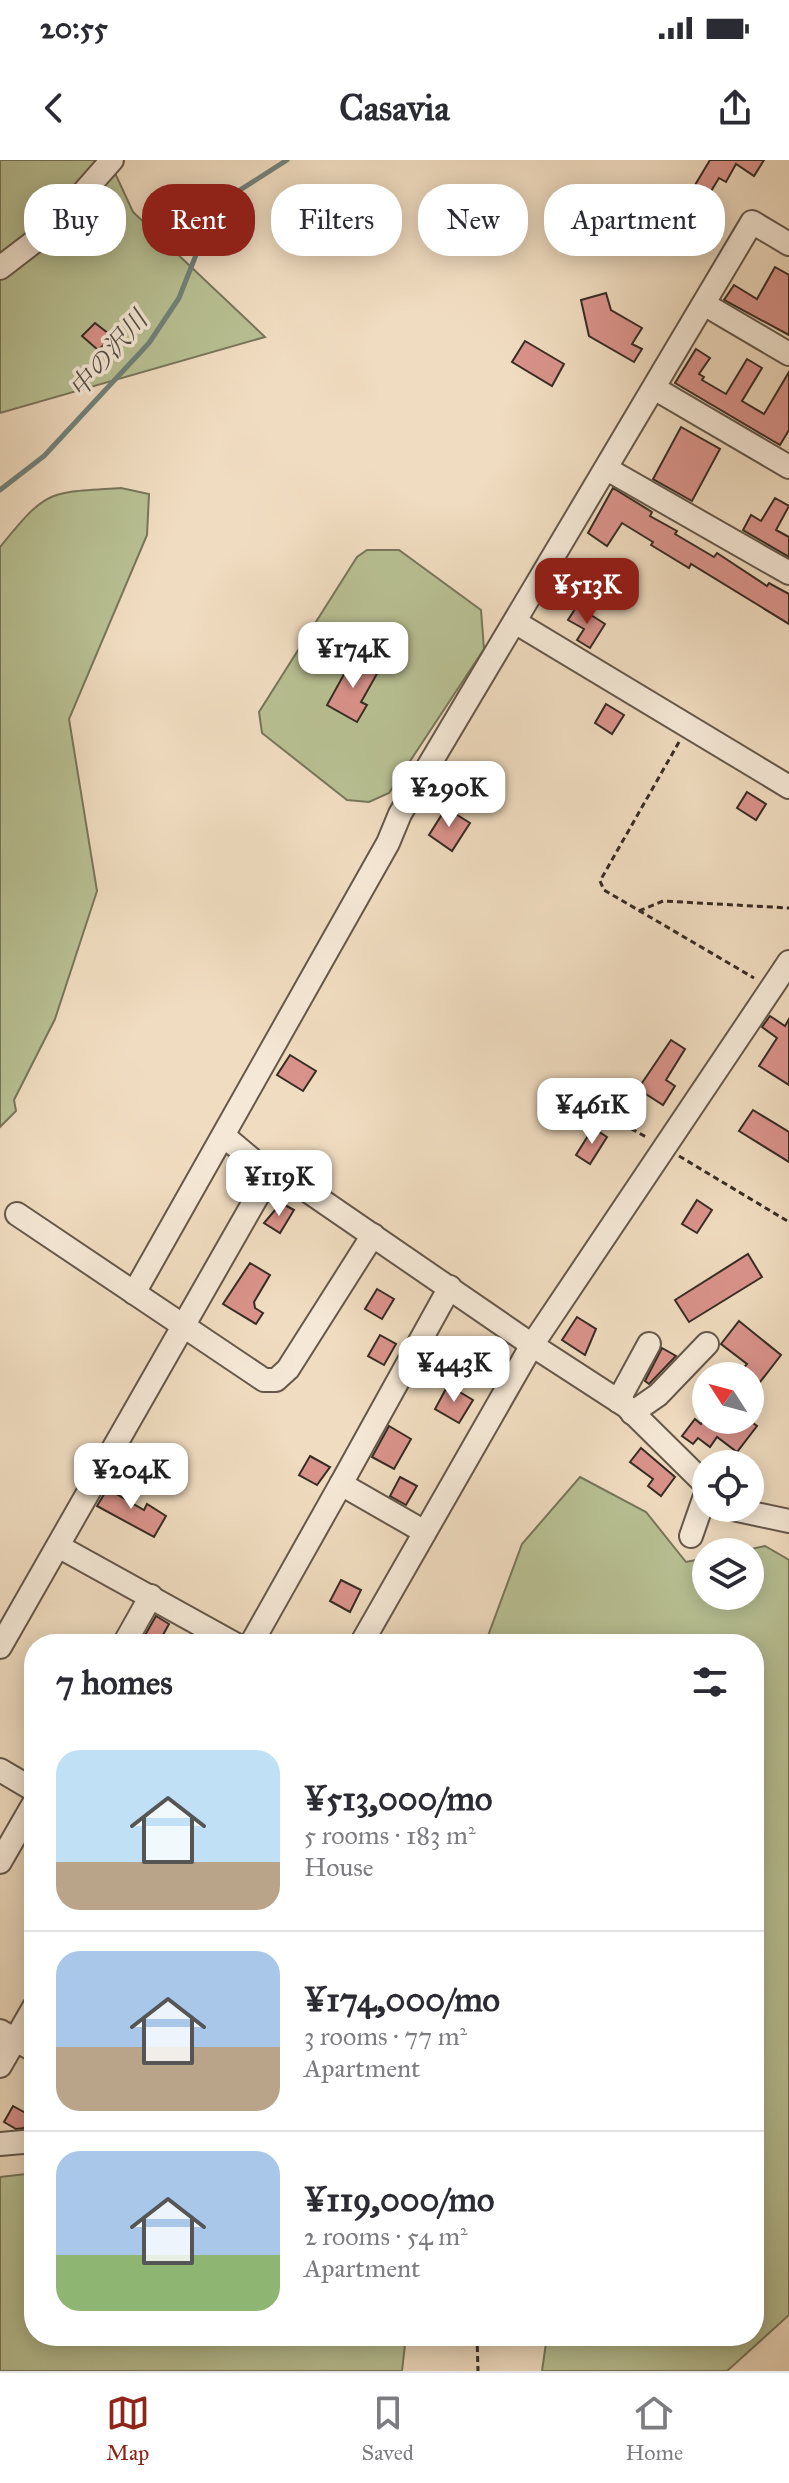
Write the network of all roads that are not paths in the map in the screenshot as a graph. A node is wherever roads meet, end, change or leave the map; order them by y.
1 (112, 160) edge
2 (789, 244) edge
3 (0, 268) edge
4 (704, 304) junction
5 (789, 354) edge
6 (654, 388) junction
7 (789, 467) edge
8 (607, 469) junction
9 (789, 573) edge
10 (515, 622) junction
11 (789, 787) edge
12 (789, 962) edge
13 (224, 1136) junction
14 (274, 1178) junction
15 (17, 1214) dead end
16 (373, 1235) junction
17 (450, 1287) junction
18 (134, 1293) junction
19 (182, 1326) junction
20 (649, 1344) dead end
21 (707, 1344) dead end
22 (532, 1345) junction
23 (625, 1407) junction
24 (692, 1472) edge
25 (341, 1484) junction
26 (764, 1518) edge
27 (789, 1520) edge
28 (696, 1522) edge
29 (423, 1531) junction
30 (691, 1536) dead end
31 (58, 1546) junction
32 (151, 1596) junction
33 (130, 1634) edge
34 (218, 1634) edge
35 (257, 1634) edge
36 (366, 1634) edge
37 (0, 1647) edge
38 (0, 1770) edge
39 (24, 1784) edge
40 (24, 1820) edge
41 (0, 1862) edge
42 (16, 2040) edge
43 (0, 2066) edge
44 (24, 2142) edge
45 (0, 2144) edge

1 - 3 street
2 - 4 street
4 - 5 street
4 - 6 street
6 - 7 street
6 - 8 street
8 - 9 street
8 - 10 street
10 - 11 street
10 - 13 street
12 - 22 street
13 - 14 street
13 - 18 street
14 - 16 street
14 - 19 street
15 - 18 street
16 - 17 street
16 - 19 street
17 - 22 street
17 - 25 street
18 - 19 street
19 - 31 street
20 - 23 street
21 - 23 street
22 - 23 street
22 - 29 street
23 - 24 street
25 - 29 street
25 - 35 street
26 - 27 street
28 - 30 street
29 - 36 street
31 - 32 street
31 - 37 street
32 - 33 street
32 - 34 street
38 - 39 street
40 - 41 street
42 - 43 street
44 - 45 street

